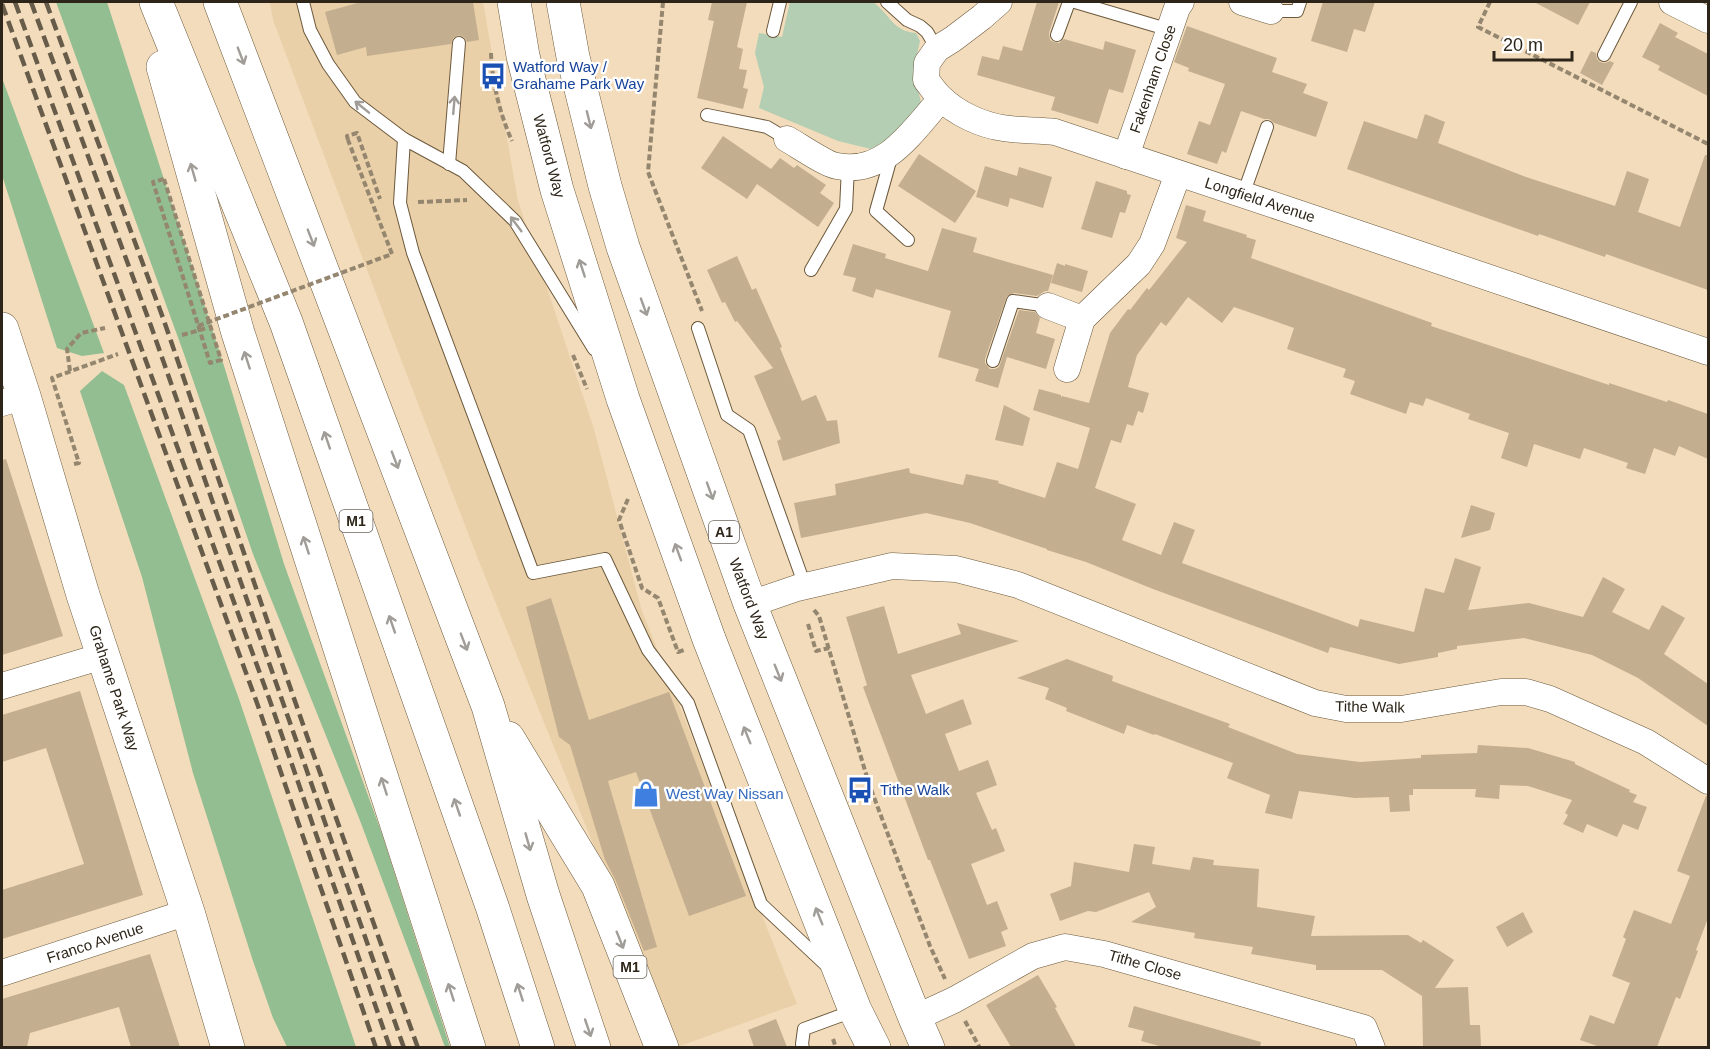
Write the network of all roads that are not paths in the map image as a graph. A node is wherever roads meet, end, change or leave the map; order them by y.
1 (145, 2) edge
2 (156, 2) edge
3 (219, 2) edge
4 (303, 2) edge
5 (514, 2) edge
6 (563, 2) edge
7 (780, 2) edge
8 (887, 2) edge
9 (999, 2) edge
10 (1069, 2) edge
11 (1075, 2) edge
12 (1181, 2) edge
13 (1242, 2) edge
14 (1300, 2) edge
15 (1631, 2) edge
16 (1672, 2) edge
17 (1271, 11) joint
18 (1708, 20) edge
19 (1170, 30) junction
20 (773, 32) dead end
21 (1057, 35) dead end
22 (459, 43) dead end
23 (937, 49) junction
24 (1604, 56) dead end
25 (941, 99) junction
26 (707, 115) dead end
27 (1268, 127) dead end
28 (404, 139) junction
29 (787, 140) joint
30 (892, 153) junction
31 (1126, 156) junction
32 (449, 164) junction
33 (848, 167) junction
34 (1179, 174) junction
35 (1243, 195) junction
36 (909, 240) dead end
37 (811, 270) dead end
38 (1048, 306) joint
39 (1082, 319) junction
40 (698, 328) dead end
41 (2, 329) edge
42 (1708, 352) edge
43 (993, 361) dead end
44 (1067, 369) dead end
45 (13, 399) edge
46 (624, 399) junction
47 (801, 587) junction
48 (750, 604) junction
49 (103, 656) junction
50 (2, 686) edge
51 (488, 706) junction
52 (1708, 781) edge
53 (188, 912) junction
54 (2, 973) edge
55 (850, 997) junction
56 (915, 1018) junction
57 (228, 1047) edge
58 (469, 1047) edge
59 (538, 1047) edge
60 (594, 1047) edge
61 (662, 1047) edge
62 (803, 1047) edge
63 (874, 1047) edge
64 (928, 1047) edge
65 (1372, 1047) edge

58 -> 1 main road
59 -> 2 main road, M1
3 -> 51 main road, M1
28 -> 4 lane
46 -> 5 main road, Watford Way
6 -> 48 main road, Watford Way / A1
7 - 20 lane
8 - 23 lane
9 - 23 street
10 - 21 lane
11 - 19 lane
12 - 19 street, Fakenham Close
13 - 17 street
14 - 17 lane
15 - 24 lane
16 - 18 street
19 - 31 street, Fakenham Close
32 -> 22 lane
23 - 25 street, Longfield Avenue
25 - 30 street
25 - 31 street, Longfield Avenue
26 - 29 lane
27 - 35 lane
28 - 32 lane
28 - 55 lane
29 - 33 street
30 - 33 street
30 - 36 lane
31 - 34 street, Longfield Avenue
46 -> 32 lane
33 - 37 lane
34 - 35 street, Longfield Avenue
34 - 39 street
35 - 42 street, Longfield Avenue
38 - 39 street
38 - 43 lane
39 - 44 street
40 - 47 lane
41 - 45 main road, Grahame Park Way
45 - 49 main road, Grahame Park Way
55 -> 46 main road, Watford Way
47 - 48 street, Tithe Walk
47 - 52 street, Tithe Walk
48 -> 56 main road, Watford Way / A1
49 - 50 street
49 - 53 main road, Grahame Park Way
51 -> 60 main road, M1
51 -> 61 main road, M1
53 - 54 street, Franco Avenue
53 - 57 main road, Grahame Park Way
55 - 62 lane
55 - 63 main road, Watford Way
56 - 64 main road, Watford Way / A1
56 - 65 street, Tithe Close

